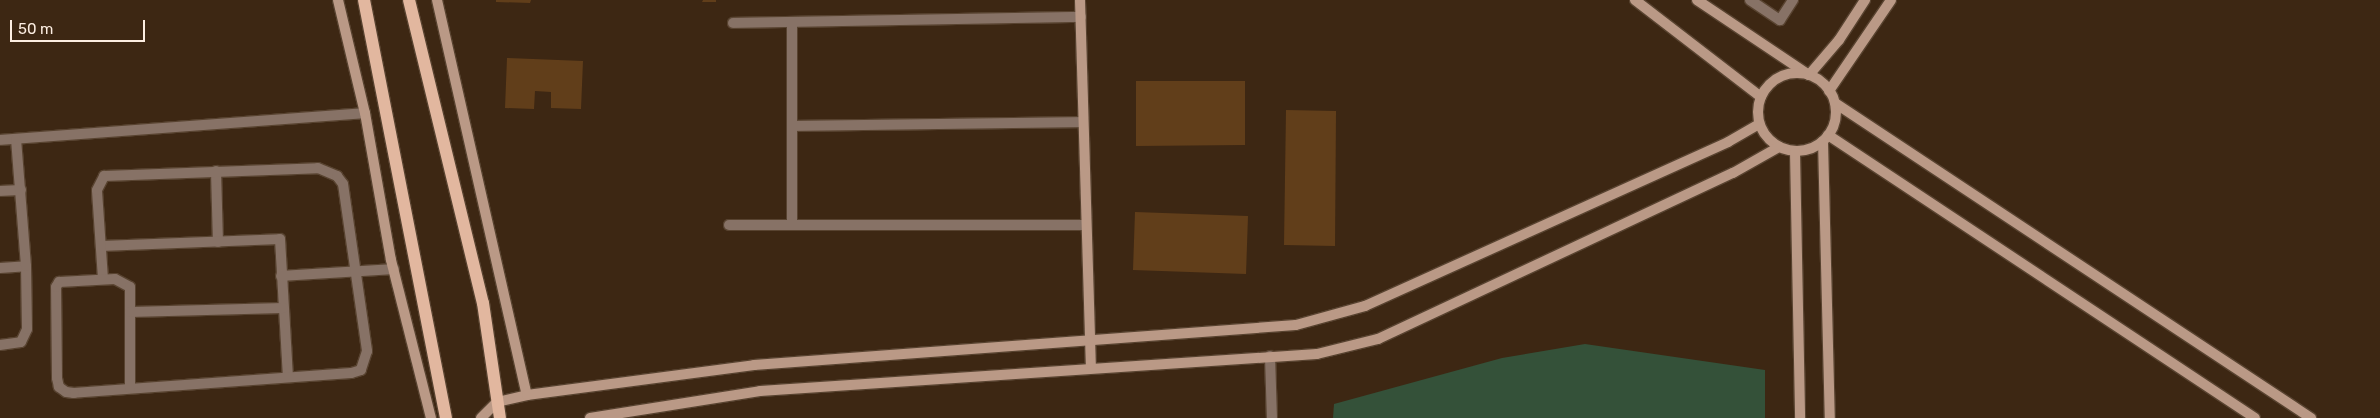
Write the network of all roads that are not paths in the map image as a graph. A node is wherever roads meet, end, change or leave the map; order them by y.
1 (338, 0) edge
2 (364, 0) edge
3 (409, 0) edge
4 (437, 0) edge
5 (1080, 0) edge
6 (1634, 0) edge
7 (1696, 0) edge
8 (1750, 0) edge
9 (1793, 0) edge
10 (1864, 0) edge
11 (1891, 0) edge
12 (1081, 17) junction
13 (733, 23) dead end
14 (792, 24) junction
15 (1809, 75) junction
16 (1829, 91) junction
17 (1761, 97) junction
18 (1835, 103) junction
19 (365, 113) junction
20 (1083, 122) junction
21 (1759, 124) junction
22 (794, 126) junction
23 (1826, 138) junction
24 (16, 139) junction
25 (0, 140) edge
26 (1779, 147) junction
27 (1795, 152) junction
28 (216, 171) junction
29 (21, 190) junction
30 (0, 192) edge
31 (792, 224) junction
32 (729, 225) dead end
33 (1086, 225) junction
34 (218, 242) junction
35 (101, 246) junction
36 (26, 266) junction
37 (0, 268) edge
38 (394, 269) junction
39 (354, 272) junction
40 (281, 276) junction
41 (103, 279) junction
42 (283, 308) junction
43 (130, 312) junction
44 (1088, 338) junction
45 (0, 345) edge
46 (1270, 356) junction
47 (1091, 368) junction
48 (288, 377) junction
49 (130, 388) junction
50 (527, 395) junction
51 (497, 402) junction
52 (431, 418) edge
53 (446, 418) edge
54 (481, 418) edge
55 (500, 418) edge
56 (590, 418) edge
57 (1272, 418) edge
58 (1800, 418) edge
59 (1830, 418) edge
60 (2255, 418) edge
61 (2311, 418) edge

1 - 19 main road
2 - 53 main road
3 - 51 main road
4 - 50 main road
5 - 12 main road
6 - 17 main road
7 - 15 main road
8 - 9 street
10 - 15 main road
11 - 16 main road
12 - 14 street
12 - 20 main road
13 - 14 street
14 - 22 street
15 - 16 main road
15 - 17 main road
16 - 18 main road
17 - 21 main road
18 - 23 main road
18 - 61 main road
19 - 24 street
19 - 38 main road
20 - 22 street
20 - 33 main road
21 - 26 main road
21 - 44 main road
22 - 31 street
23 - 27 main road
23 - 59 main road
23 - 60 main road
24 - 25 street
24 - 29 street
26 - 27 main road
26 - 46 main road
27 - 58 main road
28 - 34 street
28 - 35 street
28 - 39 street
29 - 30 street
29 - 36 street
31 - 32 street
31 - 33 street
33 - 44 main road
34 - 35 street
34 - 40 street
35 - 41 street
36 - 37 street
36 - 45 street
38 - 39 street
38 - 52 main road
39 - 40 street
39 - 48 street
40 - 42 street
41 - 43 street
41 - 49 street
42 - 43 street
42 - 48 street
43 - 49 street
44 - 47 main road
44 - 50 main road
46 - 47 main road
46 - 57 street
47 - 56 main road
48 - 49 street
50 - 51 main road
51 - 54 main road
51 - 55 main road

